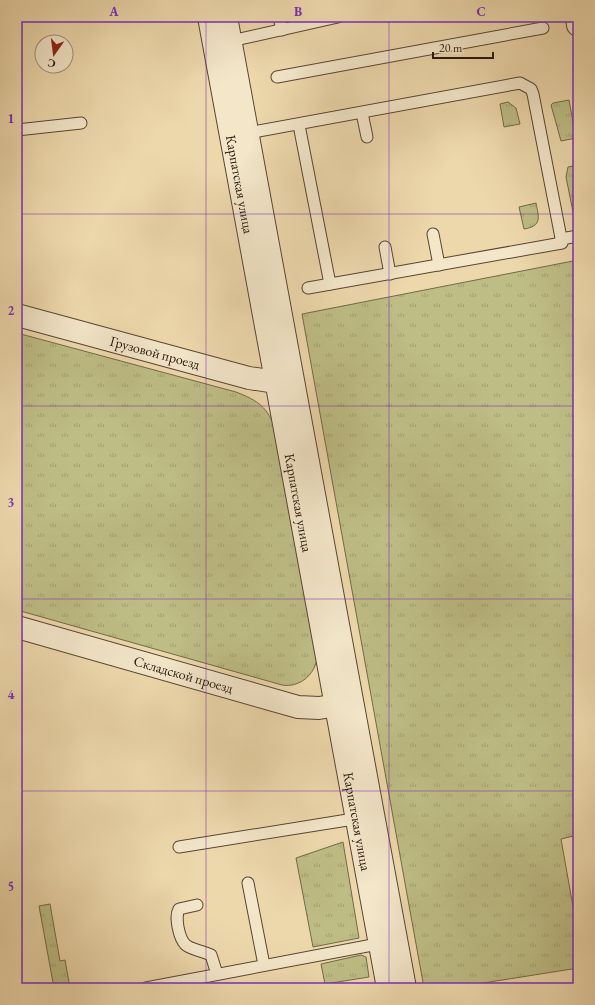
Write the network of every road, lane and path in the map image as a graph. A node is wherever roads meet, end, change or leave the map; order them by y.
1 (208, 17) edge
2 (226, 17) edge
3 (279, 17) edge
4 (338, 17) edge
5 (577, 17) edge
6 (578, 25) edge
7 (543, 28) dead end
8 (282, 30) junction
9 (231, 41) junction
10 (277, 77) dead end
11 (362, 113) junction
12 (81, 123) dead end
13 (299, 125) junction
14 (17, 130) edge
15 (248, 133) junction
16 (367, 137) dead end
17 (433, 234) dead end
18 (578, 236) edge
19 (561, 239) junction
20 (385, 247) dead end
21 (439, 265) junction
22 (390, 274) junction
23 (330, 284) junction
24 (308, 288) dead end
25 (17, 315) edge
26 (284, 380) junction
27 (17, 627) edge
28 (344, 704) junction
29 (365, 817) junction
30 (178, 847) dead end
31 (248, 883) dead end
32 (197, 905) dead end
33 (388, 942) junction
34 (264, 965) junction
35 (217, 974) junction
36 (146, 988) edge
37 (388, 988) edge
38 (404, 988) edge

1 - 26 street, Карпатская улица
2 - 9 street, Карпатская улица
3 - 8 lane
4 - 8 lane
5 - 6 street
7 - 10 lane
8 - 9 lane
9 - 15 street, Карпатская улица
11 - 13 lane
11 - 16 lane
11 - 19 lane
12 - 14 lane
13 - 15 lane
13 - 23 lane
15 - 26 street, Карпатская улица
17 - 21 lane
18 - 19 lane
19 - 21 lane
20 - 22 lane
21 - 22 lane
22 - 23 lane
23 - 24 lane
25 - 26 street, Грузовой проезд
26 - 28 street, Карпатская улица
27 - 28 street, Складской проезд
28 - 29 street, Карпатская улица
29 - 30 lane
29 - 33 street, Карпатская улица
31 - 34 lane
32 - 35 lane
33 - 34 lane
33 - 37 street, Карпатская улица
33 - 38 street, Карпатская улица
34 - 35 lane
35 - 36 lane

